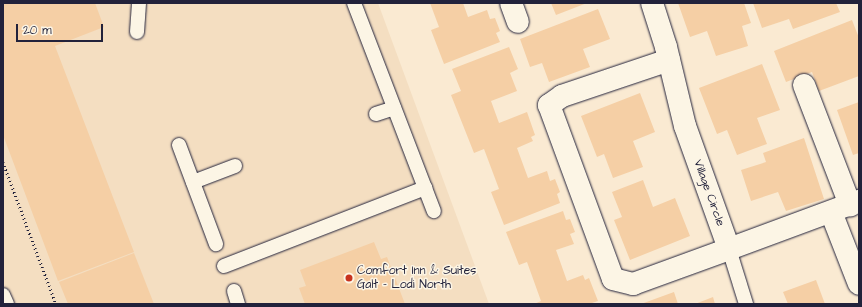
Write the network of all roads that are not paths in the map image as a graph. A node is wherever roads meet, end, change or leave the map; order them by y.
1 (139, 3) edge
2 (354, 3) edge
3 (652, 3) edge
4 (137, 32) dead end
5 (669, 60) junction
6 (804, 85) dead end
7 (394, 108) junction
8 (376, 114) dead end
9 (179, 144) dead end
10 (235, 166) dead end
11 (193, 182) junction
12 (425, 188) junction
13 (847, 206) edge
14 (434, 211) dead end
15 (216, 244) dead end
16 (729, 249) junction
17 (224, 266) dead end
18 (859, 284) edge
19 (234, 290) dead end
20 (238, 304) edge
21 (746, 304) edge

1 - 4 lane
2 - 7 lane
3 - 5 street, Village Circle
5 - 16 street, Village Circle
5 - 16 street
6 - 13 street
7 - 8 lane
7 - 12 lane
9 - 11 lane
10 - 11 lane
11 - 15 lane
12 - 14 lane
12 - 17 lane
13 - 16 street
13 - 18 street
16 - 21 lane
19 - 20 lane

